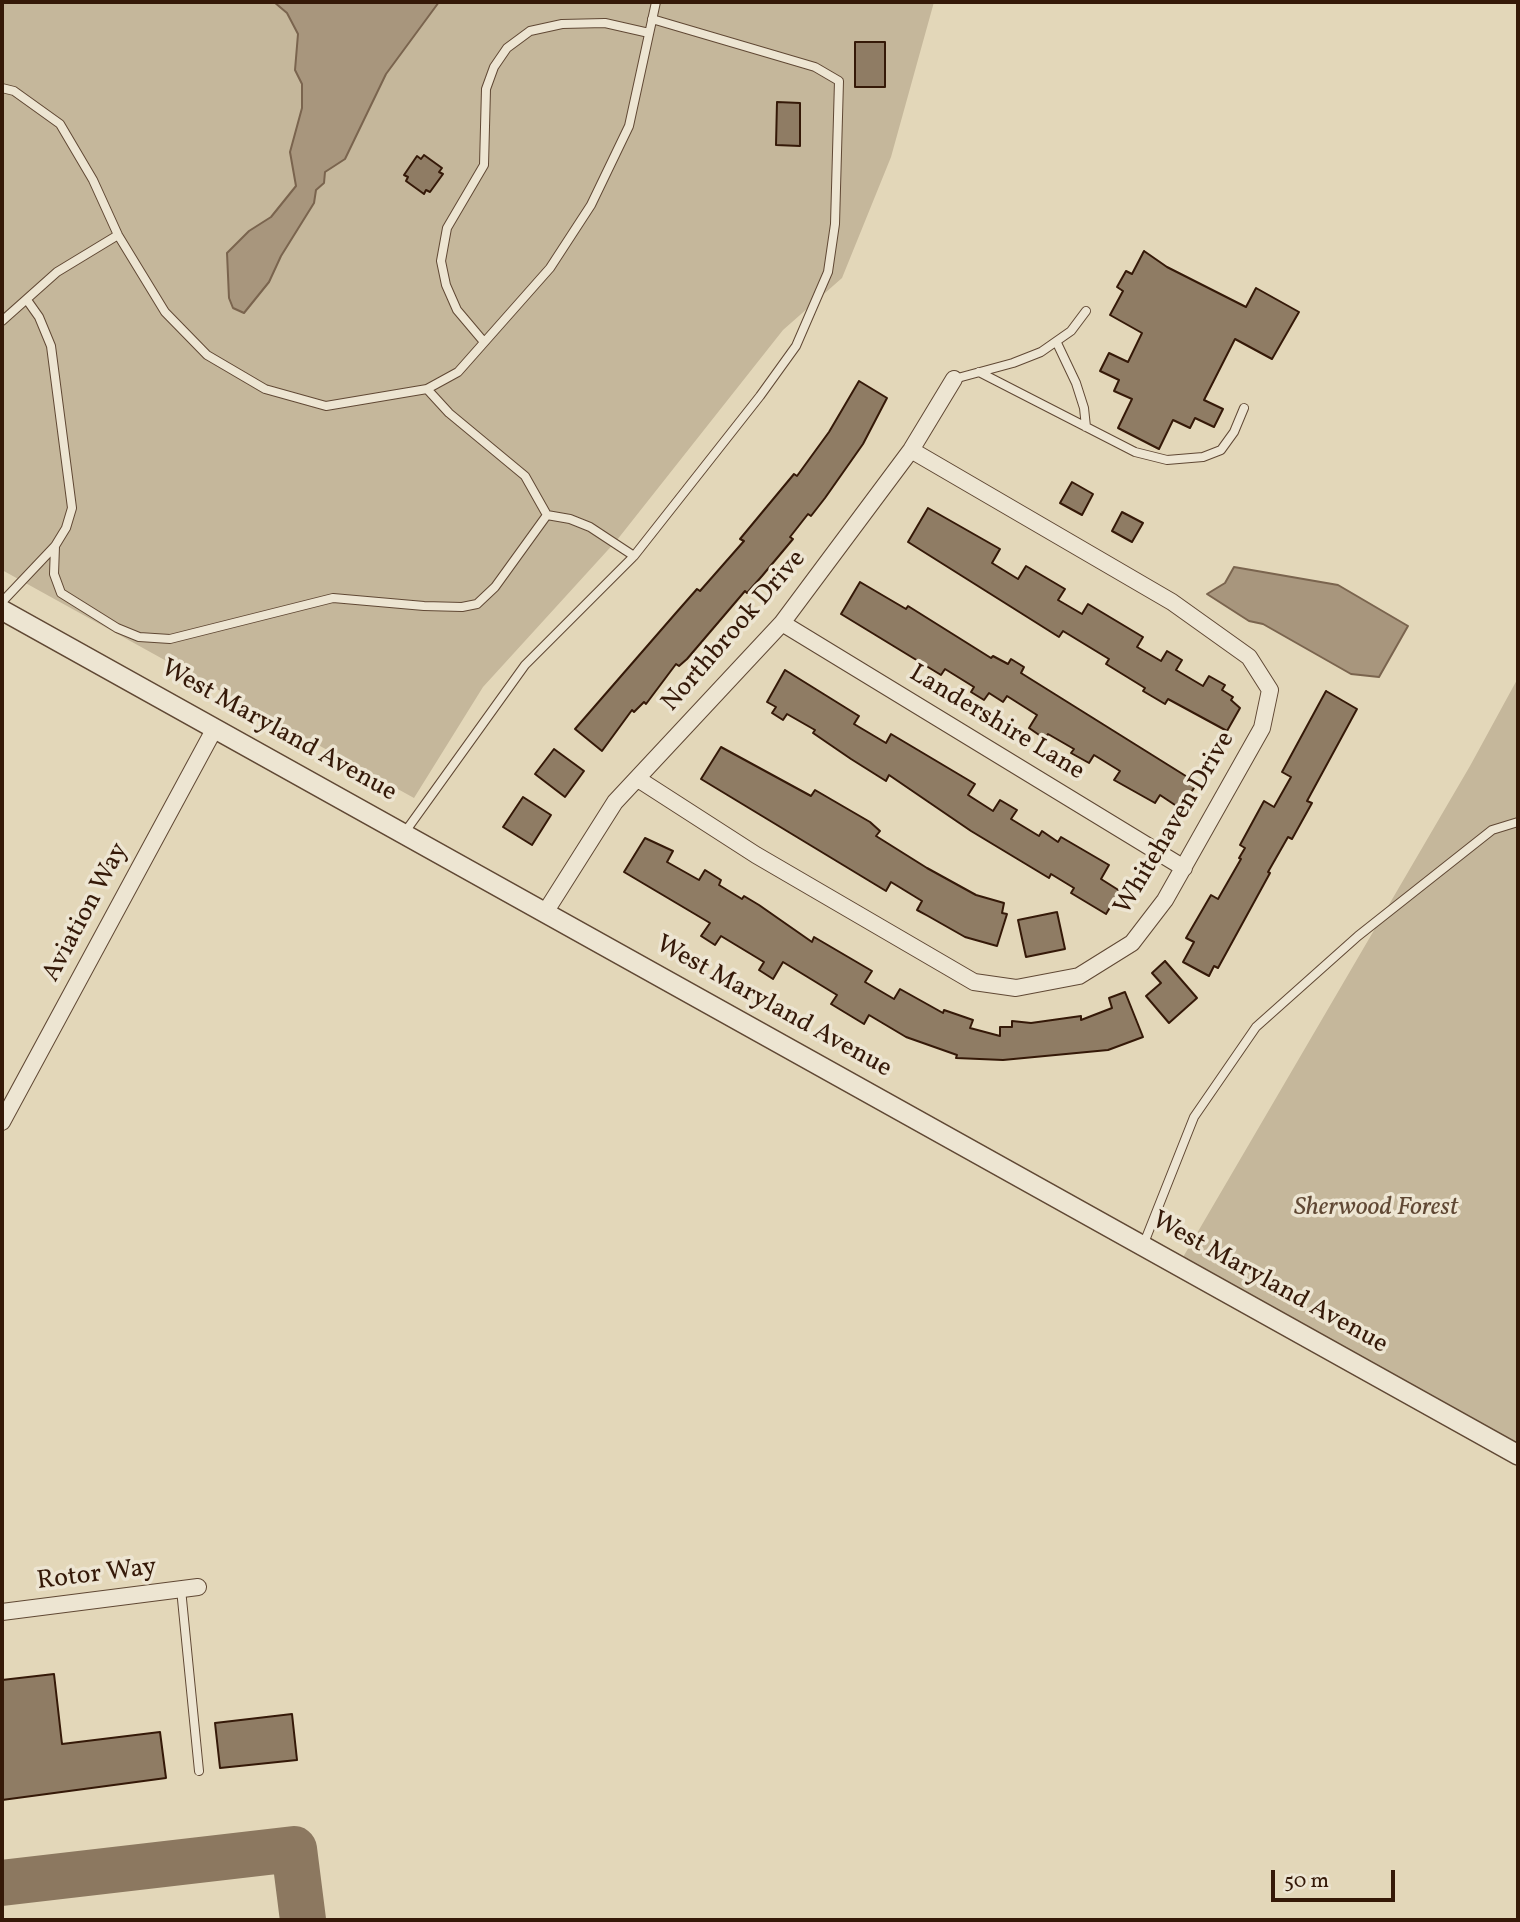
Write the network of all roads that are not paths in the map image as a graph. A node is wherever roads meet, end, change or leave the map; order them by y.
1 (656, 2) edge
2 (653, 19) junction
3 (649, 33) junction
4 (2, 88) edge
5 (118, 236) junction
6 (27, 300) junction
7 (1086, 312) dead end
8 (2, 321) edge
9 (484, 342) junction
10 (1057, 343) junction
11 (979, 372) junction
12 (954, 379) joint
13 (427, 389) junction
14 (1244, 408) dead end
15 (1086, 427) junction
16 (911, 450) junction
17 (547, 515) junction
18 (55, 547) junction
19 (634, 556) junction
20 (2, 602) edge
21 (2, 610) edge
22 (782, 623) junction
23 (215, 728) junction
24 (638, 779) junction
25 (1518, 822) edge
26 (405, 832) junction
27 (1184, 868) junction
28 (546, 911) junction
29 (2, 1122) edge
30 (1144, 1244) junction
31 (1518, 1455) edge
32 (198, 1587) dead end
33 (181, 1589) junction
34 (2, 1612) edge
35 (199, 1771) dead end

1 - 2 lane
2 - 3 lane
2 - 19 lane
3 - 9 lane
3 - 9 lane
4 - 5 lane
5 - 6 lane
5 - 13 lane
6 - 8 lane
6 - 18 lane
7 - 10 lane
9 - 13 lane
10 - 11 lane
10 - 15 lane
11 - 12 lane
11 - 15 lane
12 - 16 street, Northbrook Drive
13 - 17 lane
14 - 15 lane
16 - 22 street, Northbrook Drive
16 - 27 street, Whitehaven Drive
17 - 18 lane
17 - 19 lane
18 - 20 lane
19 - 26 lane
21 - 23 street, West Maryland Avenue
22 - 24 street, Northbrook Drive
22 - 27 street, Landershire Lane
23 - 26 street, West Maryland Avenue
23 - 29 street, Aviation Way
24 - 27 street, Whitehaven Drive
24 - 28 street, Northbrook Drive
25 - 30 lane
26 - 28 street, West Maryland Avenue
28 - 30 street, West Maryland Avenue
30 - 31 street, West Maryland Avenue
32 - 33 street, Rotor Way
33 - 34 street, Rotor Way
33 - 35 lane

